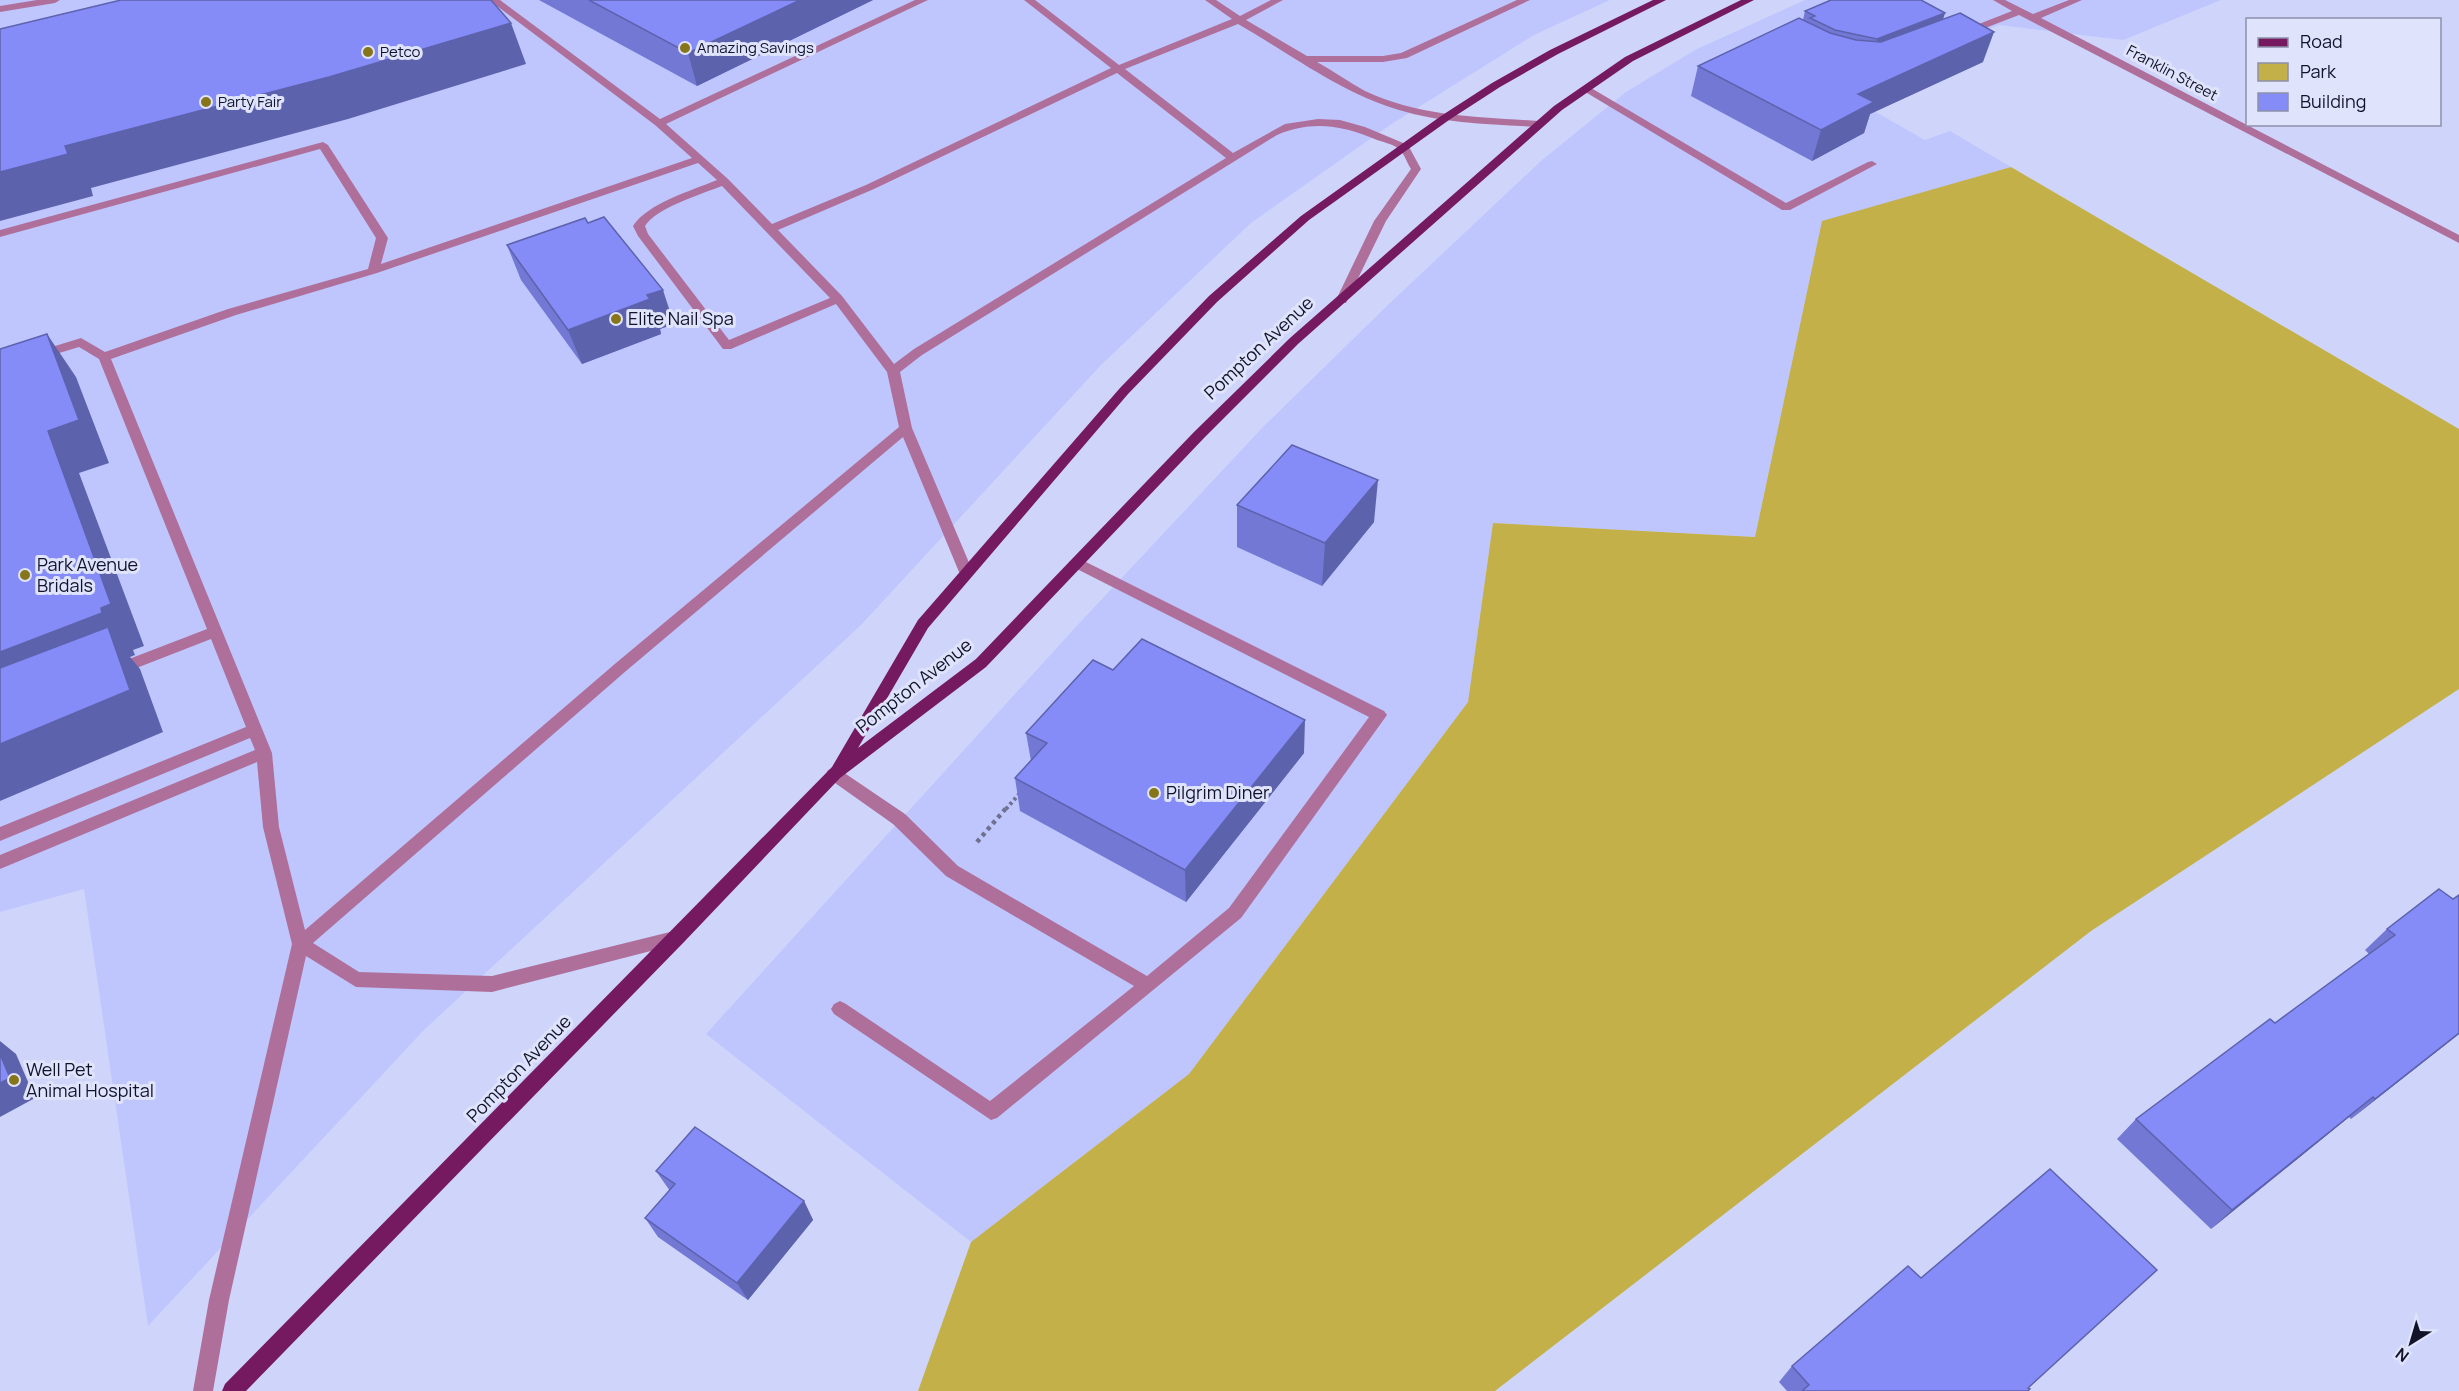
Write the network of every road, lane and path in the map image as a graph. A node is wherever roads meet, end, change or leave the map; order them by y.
1 (55, 0) edge
2 (494, 0) edge
3 (922, 0) edge
4 (1029, 0) edge
5 (1210, 0) edge
6 (1278, 0) edge
7 (1526, 0) edge
8 (1661, 0) edge
9 (1749, 0) edge
10 (1998, 0) edge
11 (2077, 0) edge
12 (0, 9) edge
13 (2020, 11) junction
14 (2033, 18) junction
15 (1239, 20) junction
16 (1949, 39) edge
17 (1304, 59) junction
18 (1118, 69) junction
19 (1586, 88) junction
20 (1445, 118) junction
21 (659, 123) junction
22 (1539, 124) junction
23 (1404, 147) junction
24 (1233, 158) junction
25 (699, 159) junction
26 (1872, 164) dead end
27 (724, 180) junction
28 (770, 229) junction
29 (0, 234) edge
30 (2459, 240) edge
31 (373, 271) junction
32 (838, 298) junction
33 (1342, 300) junction
34 (104, 357) junction
35 (0, 367) edge
36 (893, 371) junction
37 (906, 428) junction
38 (1077, 562) junction
39 (966, 572) junction
40 (214, 632) junction
41 (107, 674) edge
42 (253, 730) junction
43 (264, 753) junction
44 (834, 774) junction
45 (1027, 786) edge
46 (1006, 808) dead end
47 (0, 834) edge
48 (0, 862) edge
49 (678, 937) junction
50 (300, 944) junction
51 (1148, 985) junction
52 (840, 1009) dead end
53 (203, 1391) edge
54 (232, 1391) edge

1 - 12 street
2 - 21 street
3 - 21 street
4 - 18 street
5 - 15 street
6 - 15 street
7 - 17 street
8 - 20 main road, Pompton Avenue
9 - 19 main road, Pompton Avenue
10 - 13 street, Franklin Street
11 - 14 street
13 - 14 street, Franklin Street
13 - 16 street
14 - 30 street, Franklin Street
15 - 17 street
15 - 18 street
17 - 20 street
18 - 24 street
18 - 28 street
19 - 22 main road, Pompton Avenue
19 - 26 street
20 - 22 street
20 - 23 main road, Pompton Avenue
21 - 25 street
22 - 33 main road, Pompton Avenue
23 - 24 street
23 - 33 street
23 - 39 main road, Pompton Avenue
24 - 36 street
25 - 27 street
25 - 31 street
27 - 28 street
27 - 32 street
28 - 32 street
29 - 31 street
31 - 34 street
32 - 36 street
33 - 38 main road, Pompton Avenue
34 - 35 street
34 - 40 street
36 - 37 street
37 - 39 street
37 - 50 street
38 - 44 main road, Pompton Avenue
38 - 51 street
39 - 44 main road, Pompton Avenue
40 - 41 street
40 - 42 street
42 - 43 street
42 - 47 street
43 - 48 street
43 - 50 street
44 - 49 main road, Pompton Avenue
44 - 51 street
45 - 46 path
49 - 50 street
49 - 54 main road, Pompton Avenue
50 - 53 street
51 - 52 street

